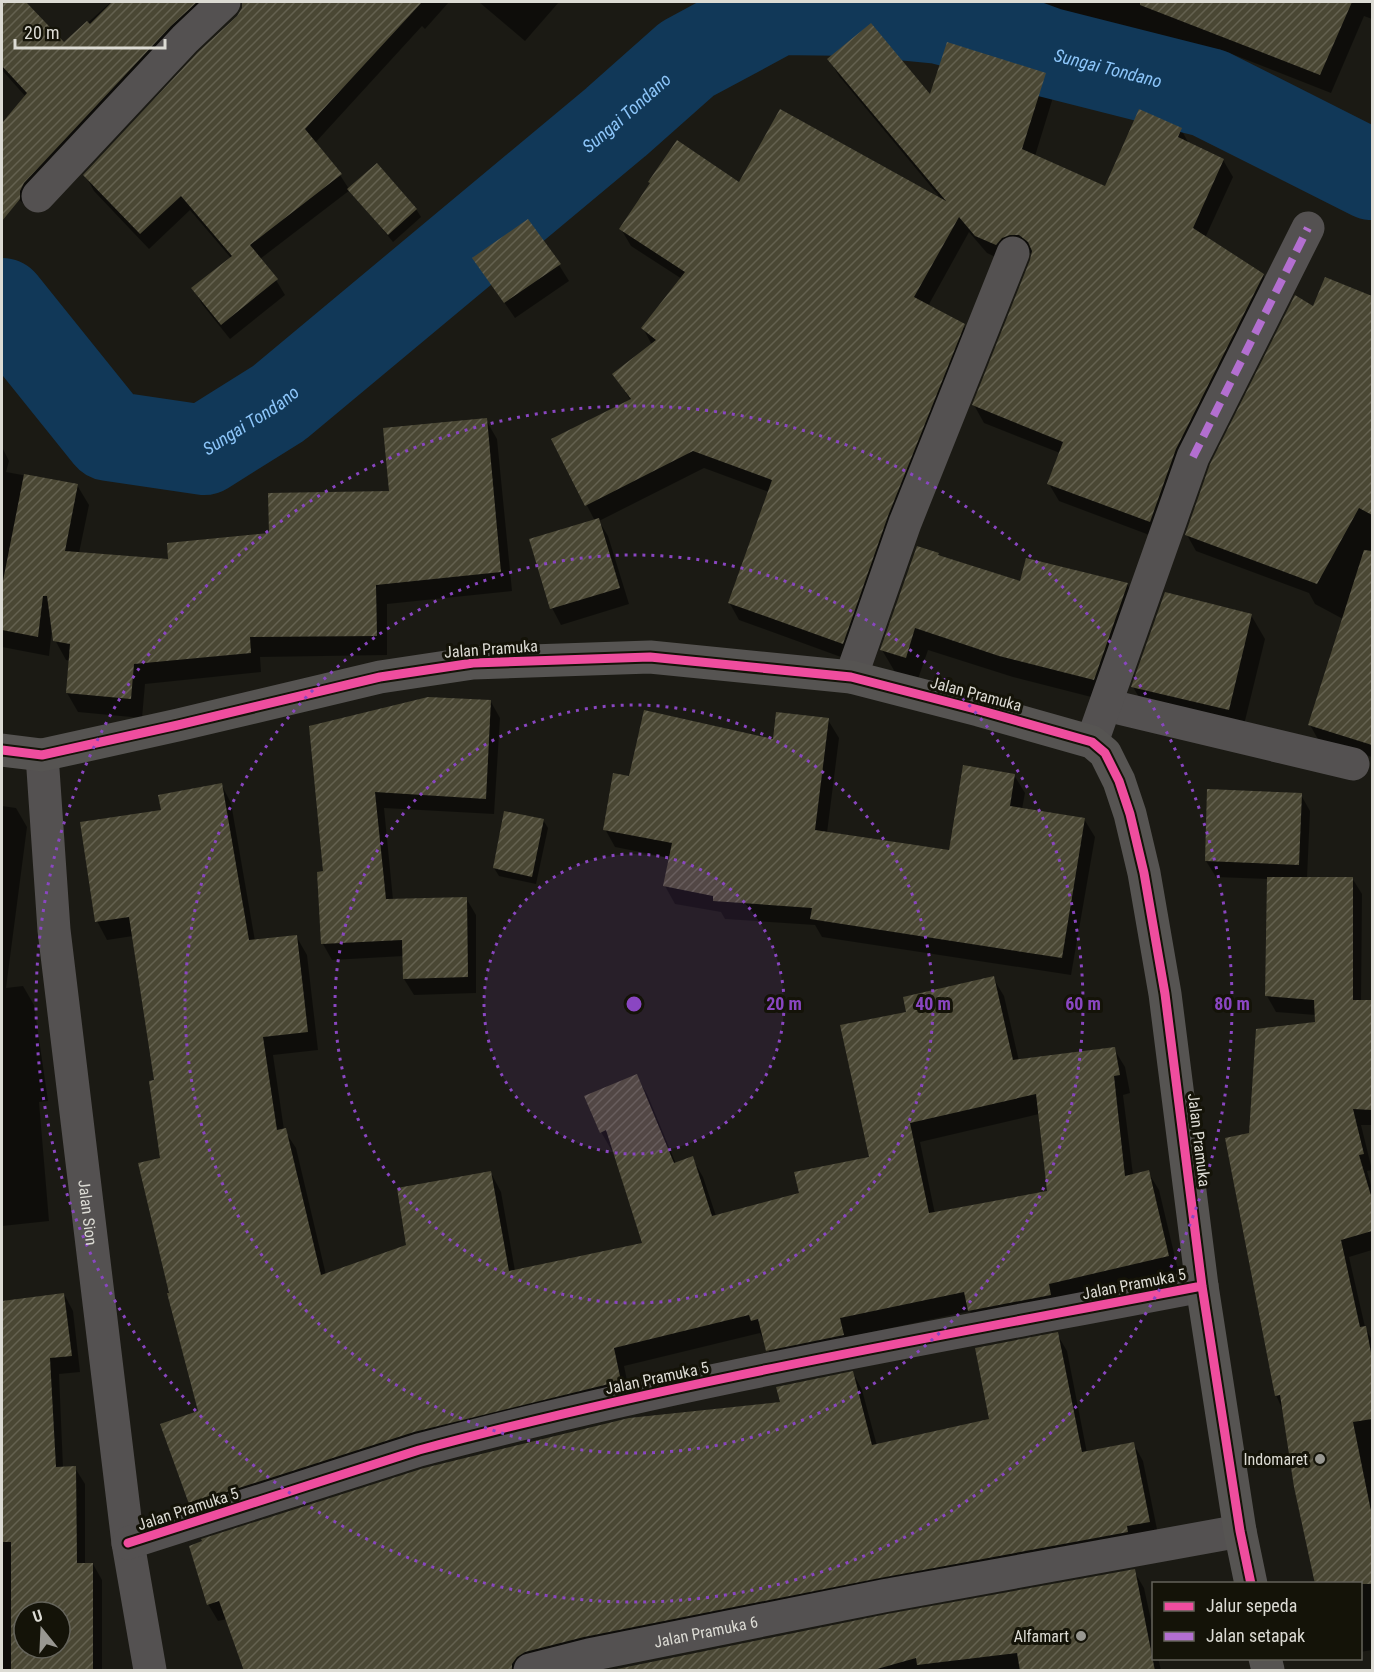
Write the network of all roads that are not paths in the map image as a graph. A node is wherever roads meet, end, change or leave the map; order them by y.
1 (224, 2) edge
2 (38, 196) dead end
3 (1308, 228) dead end
4 (1013, 253) dead end
5 (851, 677) junction
6 (1106, 705) junction
7 (1092, 742) junction
8 (2, 750) edge
9 (42, 755) junction
10 (1353, 764) dead end
11 (1202, 1286) junction
12 (1240, 1531) junction
13 (128, 1543) junction
14 (1251, 1582) edge
15 (150, 1671) edge
16 (530, 1671) edge

1 - 2 street
3 - 6 street
4 - 5 street
5 - 7 street, Jalan Pramuka
5 - 9 street, Jalan Pramuka
6 - 7 street
6 - 10 street
7 - 11 street, Jalan Pramuka
8 - 9 street, Jalan Pramuka
9 - 13 street, Jalan Sion
11 - 12 street, Jalan Pramuka
11 - 13 street, Jalan Pramuka 5
12 - 14 street, Jalan Pramuka
12 - 16 street, Jalan Pramuka 6
13 - 15 street, Jalan Sion

